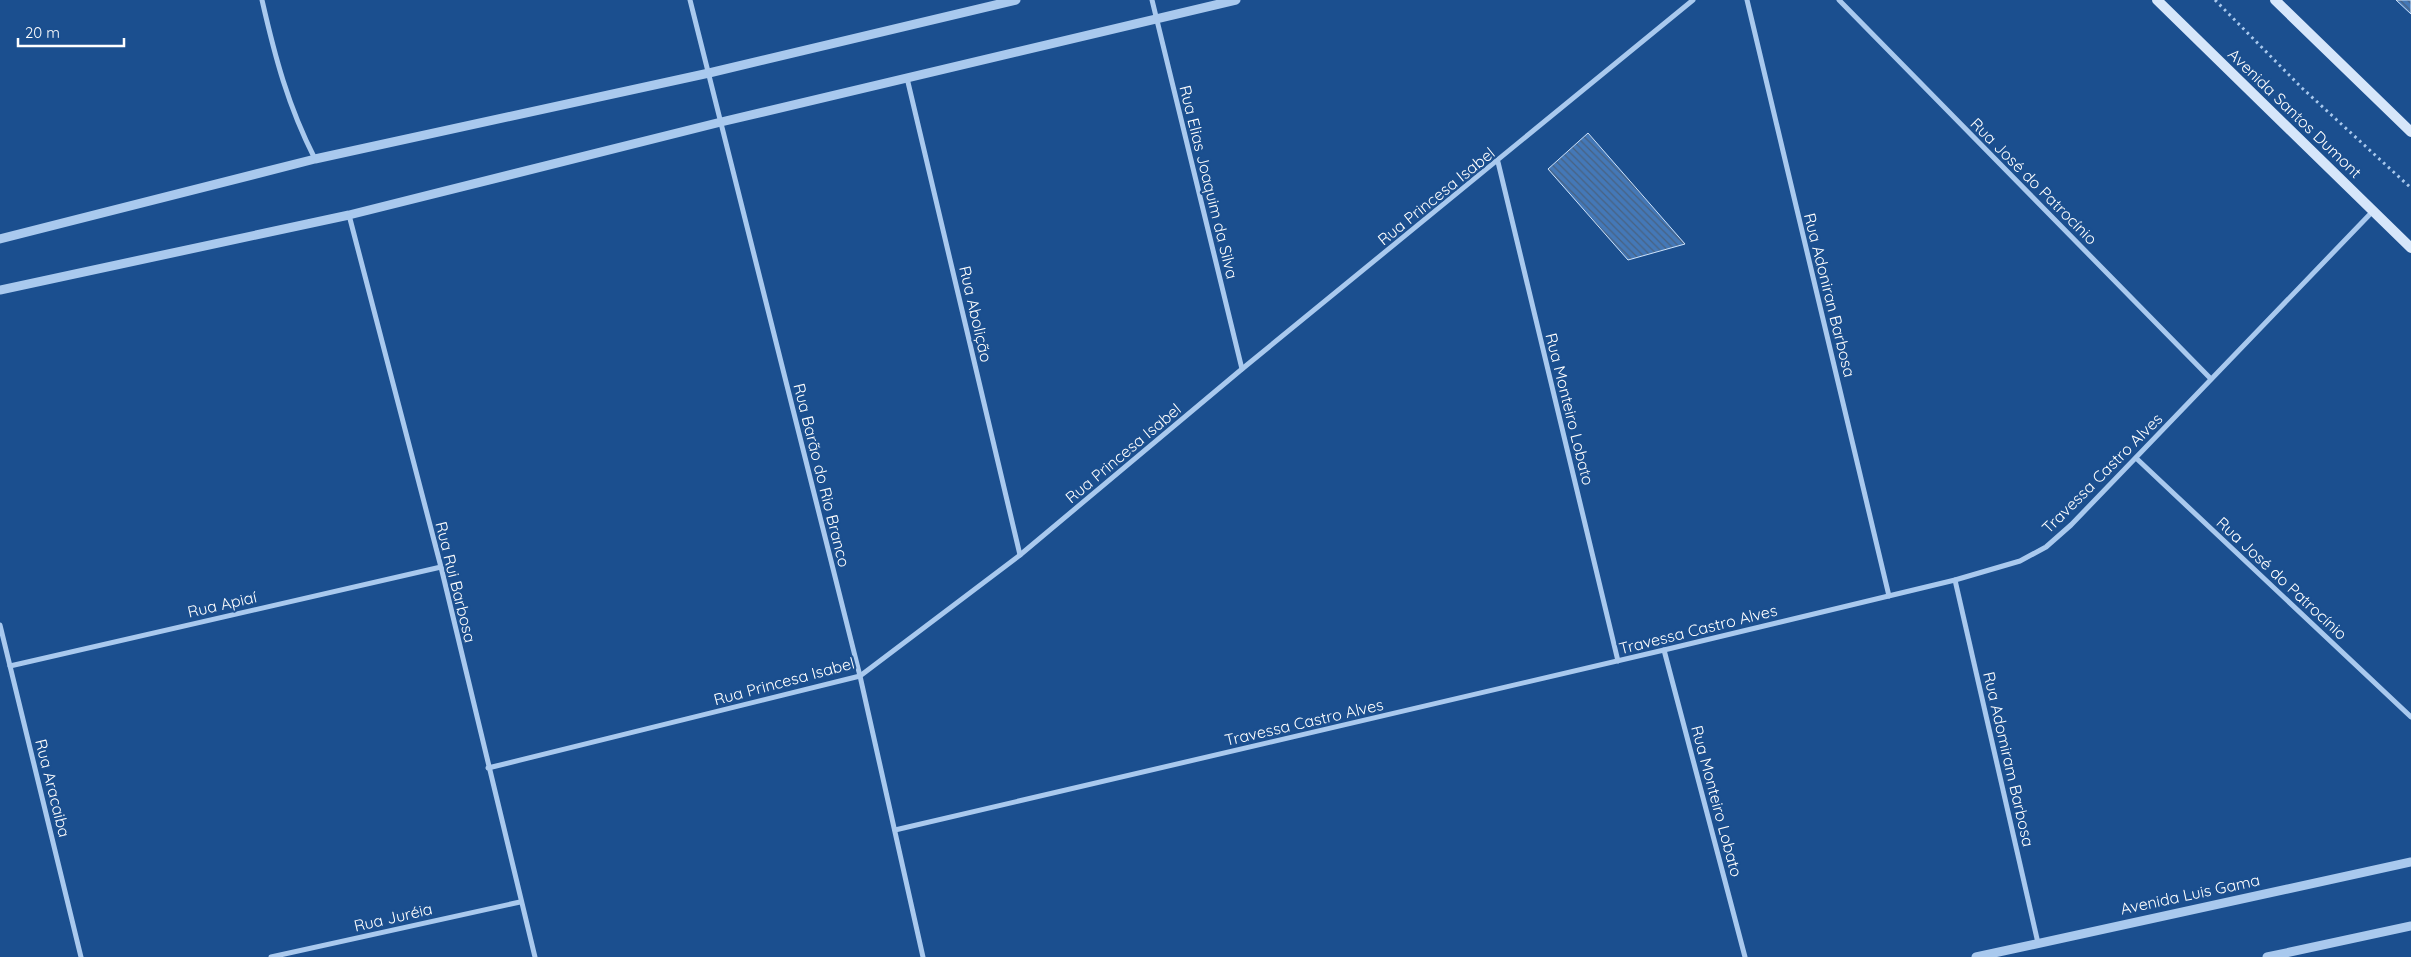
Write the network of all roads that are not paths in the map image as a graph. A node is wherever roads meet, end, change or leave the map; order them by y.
1 (262, 0) edge
2 (690, 0) edge
3 (1016, 0) edge
4 (1152, 0) edge
5 (1236, 0) edge
6 (1694, 0) edge
7 (1747, 0) edge
8 (1839, 0) edge
9 (2157, 0) edge
10 (2275, 0) edge
11 (1157, 19) junction
12 (709, 73) junction
13 (907, 78) junction
14 (722, 122) junction
15 (2411, 132) edge
16 (315, 159) junction
17 (1498, 162) junction
18 (2374, 210) junction
19 (349, 215) junction
20 (0, 239) edge
21 (2411, 248) edge
22 (0, 290) edge
23 (1242, 370) junction
24 (2211, 379) junction
25 (2136, 458) junction
26 (1020, 556) junction
27 (440, 567) junction
28 (1955, 580) junction
29 (1889, 596) junction
30 (0, 625) edge
31 (1664, 650) junction
32 (1618, 661) junction
33 (10, 666) junction
34 (860, 676) junction
35 (2411, 717) edge
36 (488, 768) junction
37 (895, 830) junction
38 (2411, 862) edge
39 (520, 902) junction
40 (2411, 926) edge
41 (2038, 943) junction
42 (81, 957) edge
43 (271, 957) edge
44 (535, 957) edge
45 (923, 957) edge
46 (1745, 957) edge
47 (1976, 957) edge
48 (2267, 957) edge

1 - 16 street
2 - 12 street, Rua Barão do Rio Branco
3 - 12 street
4 - 11 street, Rua Elias Joaquim da Silva
5 - 11 street
6 - 17 street, Rua Princesa Isabel
7 - 29 street, Rua Adoniran Barbosa
8 - 24 street, Rua José do Patrocínio
9 - 18 main road, Avenida Santos Dumont
10 - 15 main road
11 - 13 street
11 - 23 street, Rua Elias Joaquim da Silva
12 - 14 street, Rua Barão do Rio Branco
12 - 16 street
13 - 14 street
13 - 26 street, Rua Abolição
14 - 19 street
14 - 34 street, Rua Barão do Rio Branco
16 - 20 street
17 - 23 street, Rua Princesa Isabel
17 - 32 street, Rua Monteiro Lobato
18 - 21 main road, Avenida Santos Dumont
18 - 24 street, Travessa Castro Alves
19 - 22 street
19 - 27 street, Rua Rui Barbosa
23 - 26 street, Rua Princesa Isabel
24 - 25 street, Travessa Castro Alves
25 - 28 street, Travessa Castro Alves
25 - 35 street, Rua José do Patrocínio
26 - 34 street, Rua Princesa Isabel
27 - 33 street, Rua Apiaí
27 - 36 street, Rua Rui Barbosa
28 - 29 street, Travessa Castro Alves
28 - 41 street, Rua Adomiram Barbosa
29 - 31 street, Travessa Castro Alves
30 - 33 street, Rua Aracaiba
31 - 32 street, Travessa Castro Alves
31 - 46 street, Rua Monteiro Lobato
32 - 37 street, Travessa Castro Alves
33 - 42 street, Rua Aracaiba
34 - 36 street, Rua Princesa Isabel
34 - 37 street, Rua Barão do Rio Branco
36 - 39 street, Rua Rui Barbosa
37 - 45 street, Rua Barão do Rio Branco
38 - 41 street, Avenida Luis Gama
39 - 43 street, Rua Juréia
39 - 44 street, Rua Rui Barbosa
40 - 48 street
41 - 47 street, Avenida Luis Gama

